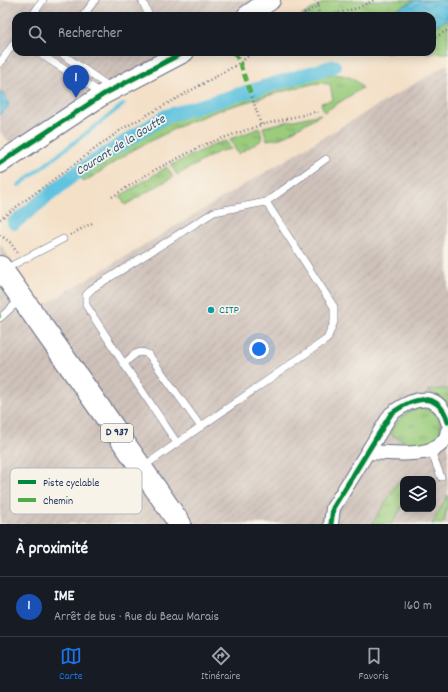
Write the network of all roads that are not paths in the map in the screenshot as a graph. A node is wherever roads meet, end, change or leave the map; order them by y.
1 (43, 0) edge
2 (95, 0) edge
3 (142, 0) edge
4 (270, 0) edge
5 (35, 12) edge
6 (86, 12) edge
7 (147, 12) edge
8 (253, 12) edge
9 (12, 46) edge
10 (44, 56) edge
11 (64, 56) edge
12 (165, 56) edge
13 (0, 63) edge
14 (109, 92) junction
15 (54, 128) junction
16 (326, 159) dead end
17 (0, 163) edge
18 (0, 175) edge
19 (266, 202) junction
20 (63, 239) road end
21 (8, 266) edge
22 (22, 298) junction
23 (0, 318) edge
24 (124, 364) junction
25 (448, 422) edge
26 (201, 427) junction
27 (448, 430) edge
28 (177, 443) junction
29 (431, 451) junction
30 (368, 452) junction
31 (141, 468) joint
32 (142, 469) edge
33 (441, 476) dead end
34 (180, 524) edge
35 (331, 524) edge

1 - 5 lane
2 - 6 lane
3 - 7 lane
4 - 8 street
9 - 13 lane
10 - 14 lane
11 - 14 lane
12 - 14 street
14 - 15 street
15 - 17 street
15 - 18 street
16 - 19 lane
19 - 24 lane
19 - 26 lane
20 - 21 lane
21 - 22 main road, D 937
22 - 23 lane
22 - 31 main road, D 937
24 - 26 lane
24 - 28 lane
25 - 30 street
26 - 28 lane
27 - 29 street
28 - 31 lane
29 - 30 street
29 - 33 lane
30 - 35 street
32 - 34 main road, D 937

